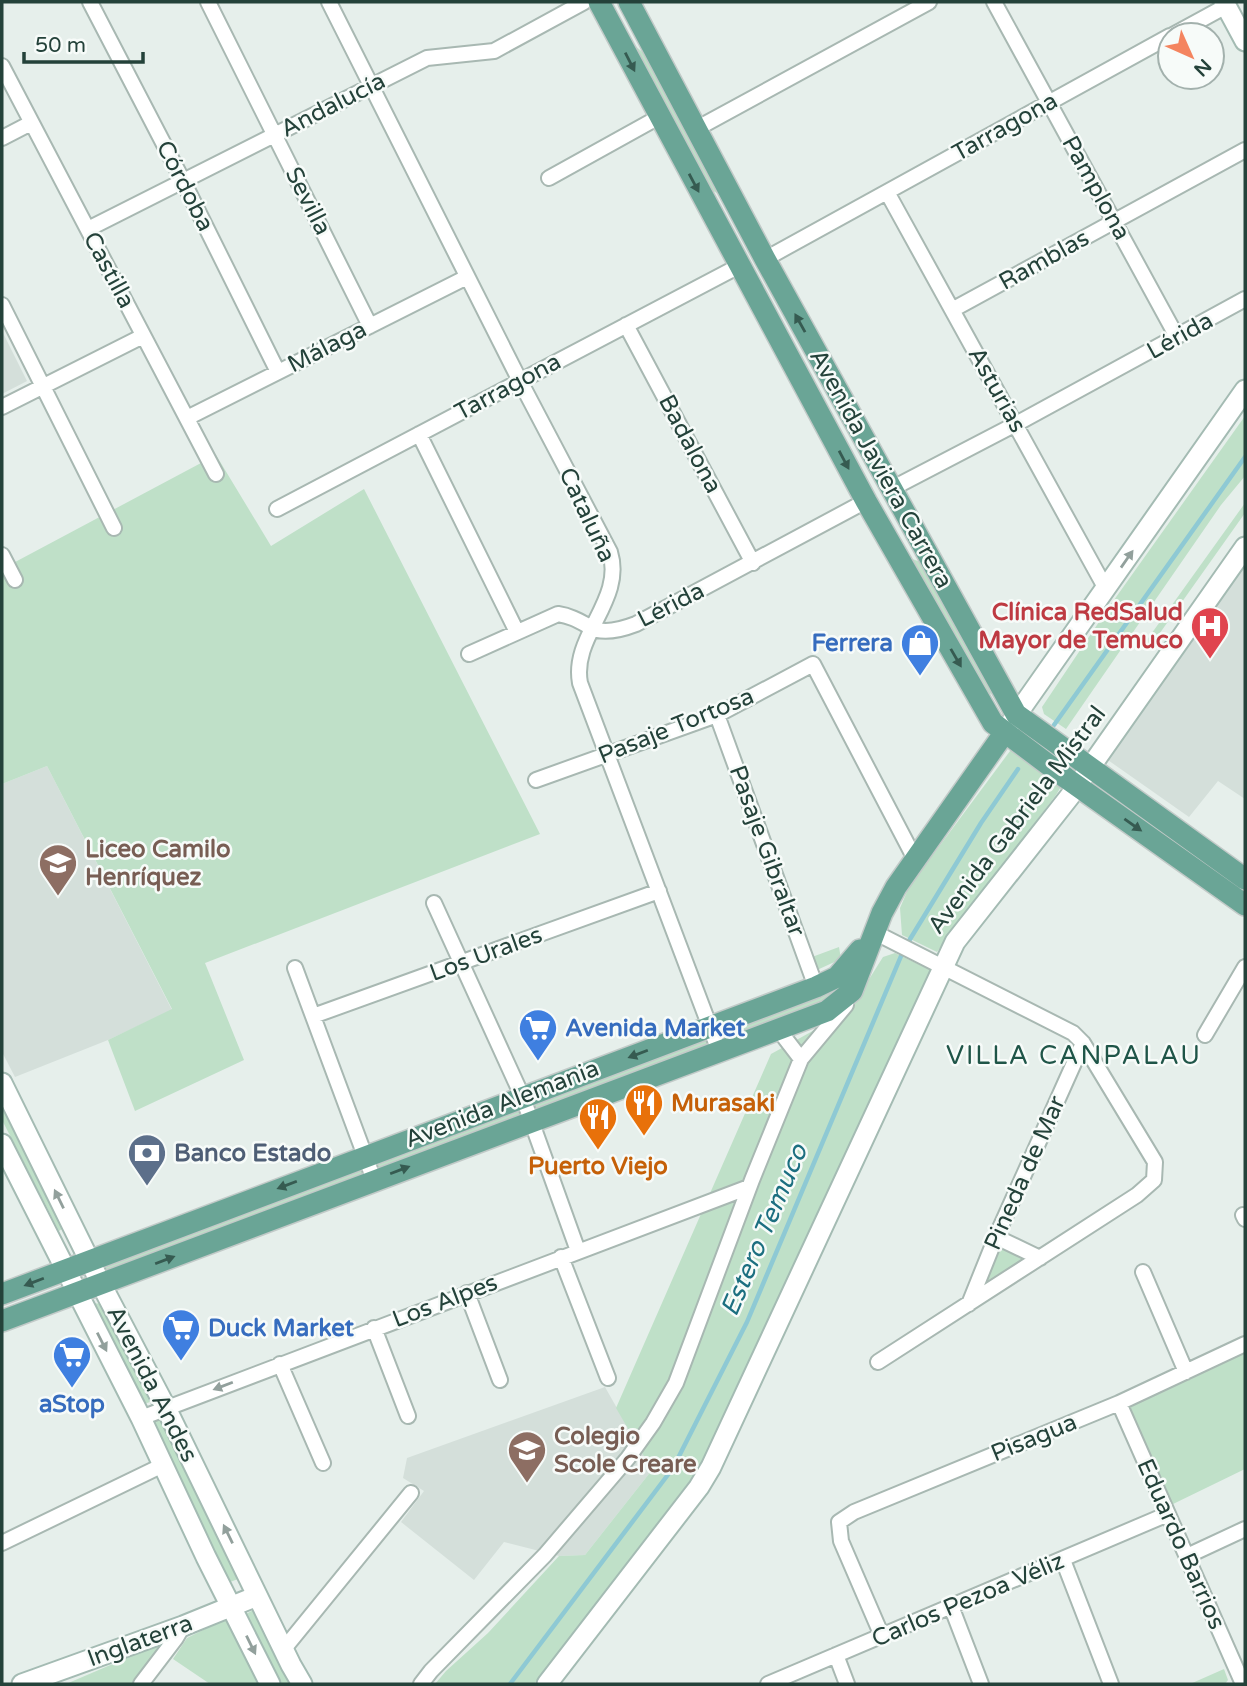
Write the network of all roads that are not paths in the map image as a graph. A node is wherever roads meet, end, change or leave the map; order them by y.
1 (90, 2) edge
2 (208, 2) edge
3 (329, 2) edge
4 (584, 2) edge
5 (599, 2) edge
6 (929, 2) edge
7 (993, 2) edge
8 (628, 3) edge
9 (1225, 4) edge
10 (1196, 21) edge
11 (1245, 41) edge
12 (1156, 44) edge
13 (2, 66) edge
14 (372, 86) junction
15 (1049, 103) junction
16 (659, 117) junction
17 (32, 123) junction
18 (696, 129) junction
19 (275, 135) junction
20 (2, 138) edge
21 (1245, 149) edge
22 (549, 178) dead end
23 (183, 181) junction
24 (887, 192) junction
25 (1114, 222) junction
26 (88, 229) junction
27 (723, 236) junction
28 (765, 258) junction
29 (739, 266) junction
30 (467, 277) junction
31 (755, 296) junction
32 (1245, 299) edge
33 (2, 305) edge
34 (953, 310) junction
35 (626, 325) junction
36 (370, 326) junction
37 (143, 336) junction
38 (1177, 337) junction
39 (278, 372) junction
40 (520, 381) junction
41 (43, 387) junction
42 (1245, 390) edge
43 (2, 407) edge
44 (187, 418) junction
45 (1016, 424) junction
46 (419, 434) junction
47 (216, 474) dead end
48 (891, 489) junction
49 (866, 501) junction
50 (277, 509) dead end
51 (904, 512) junction
52 (114, 528) dead end
53 (1245, 547) edge
54 (2, 555) edge
55 (753, 563) junction
56 (15, 580) dead end
57 (1106, 589) junction
58 (592, 629) junction
59 (517, 632) junction
60 (469, 654) dead end
61 (717, 715) junction
62 (1011, 723) junction
63 (608, 756) junction
64 (1091, 767) junction
65 (536, 780) dead end
66 (1078, 786) junction
67 (915, 859) junction
68 (1245, 879) edge
69 (659, 891) junction
70 (434, 903) dead end
71 (1245, 905) edge
72 (881, 935) junction
73 (463, 963) junction
74 (938, 963) junction
75 (1245, 967) edge
76 (295, 968) dead end
77 (816, 987) junction
78 (852, 991) junction
79 (313, 1016) junction
80 (710, 1027) junction
81 (778, 1029) junction
82 (1205, 1035) dead end
83 (1083, 1043) junction
84 (719, 1051) junction
85 (801, 1059) junction
86 (2, 1083) edge
87 (523, 1098) junction
88 (531, 1121) junction
89 (3, 1149) edge
90 (365, 1156) junction
91 (374, 1180) junction
92 (749, 1187) junction
93 (996, 1237) junction
94 (578, 1251) junction
95 (561, 1257) junction
96 (1040, 1258) junction
97 (90, 1259) junction
98 (66, 1270) junction
99 (1143, 1272) dead end
100 (101, 1284) junction
101 (77, 1293) junction
102 (467, 1293) junction
103 (2, 1294) edge
104 (969, 1304) junction
105 (2, 1321) edge
106 (374, 1328) junction
107 (1245, 1344) edge
108 (878, 1362) dead end
109 (279, 1364) junction
110 (1186, 1372) junction
111 (608, 1378) dead end
112 (500, 1380) dead end
113 (1119, 1403) junction
114 (166, 1408) junction
115 (408, 1416) dead end
116 (141, 1418) junction
117 (323, 1463) dead end
118 (163, 1465) junction
119 (411, 1493) dead end
120 (1168, 1514) junction
121 (1245, 1530) edge
122 (2, 1543) edge
123 (1187, 1556) junction
124 (1063, 1560) junction
125 (257, 1596) junction
126 (231, 1606) junction
127 (951, 1606) junction
128 (183, 1626) junction
129 (882, 1636) junction
130 (284, 1650) junction
131 (835, 1656) junction
132 (22, 1684) edge
133 (141, 1684) edge
134 (270, 1684) edge
135 (302, 1684) edge
136 (421, 1684) edge
137 (547, 1684) edge
138 (768, 1684) edge
139 (847, 1684) edge
140 (981, 1684) edge
141 (1111, 1684) edge
142 (1243, 1684) edge

1 - 23 street, Córdoba
2 - 19 street, Sevilla
3 - 14 street, Cataluña
4 - 14 street, Andalucía
5 -> 16 main road, Avenida Javiera Carrera
6 - 18 street
7 - 15 street, Pamplona
8 - 18 main road, Avenida Javiera Carrera
9 - 10 street, Tarragona
9 - 11 main road
12 - 15 street, Tarragona
13 - 17 street, Castilla
14 - 19 street, Andalucía
14 - 30 street, Cataluña
15 - 24 street, Tarragona
15 - 25 street, Pamplona
16 - 22 street
16 -> 27 main road, Avenida Javiera Carrera
17 - 20 street
17 - 26 street, Castilla
18 - 28 main road, Avenida Javiera Carrera
19 - 23 street, Andalucía
19 - 36 street, Sevilla
21 - 25 street, Ramblas
23 - 26 street, Andalucía
23 - 39 street, Córdoba
24 - 28 street, Tarragona
24 - 34 street, Asturias
25 - 34 street, Ramblas
25 - 38 street, Pamplona
26 - 37 street, Castilla
27 - 28 main road
27 - 29 main road, Avenida Javiera Carrera
28 - 31 main road
48 -> 28 main road, Avenida Javiera Carrera
29 - 31 main road, Avenida Javiera Carrera
29 - 35 street, Tarragona
30 - 36 street, Málaga
30 - 40 street, Cataluña
31 -> 49 main road, Avenida Javiera Carrera
32 - 38 street, Lérida
33 - 41 street
34 - 45 street, Asturias
35 - 40 street, Tarragona
35 - 55 street, Badalona
36 - 39 street, Málaga
37 - 41 street
37 - 44 street, Castilla
38 - 45 street, Lérida
39 - 44 street, Málaga
40 - 46 street, Tarragona
40 - 58 street, Cataluña
41 - 43 street
41 - 52 street
57 -> 42 main road
44 - 47 street, Castilla
45 - 48 street, Lérida
45 - 57 street, Asturias
46 - 50 street, Tarragona
46 - 59 street
48 - 51 main road, Avenida Javiera Carrera
49 - 51 main road
49 - 55 street, Lérida
49 -> 62 main road, Avenida Javiera Carrera
51 - 62 main road, Avenida Javiera Carrera
53 - 64 main road, Avenida Gabriela Mistral
54 - 56 street
55 - 58 street, Lérida
57 - 62 main road
58 - 59 street, Lérida
58 - 63 street, Cataluña
59 - 60 street, Lérida
61 - 63 street, Pasaje Tortosa
61 - 67 street, Pasaje Tortosa
61 - 77 street, Pasaje Gibraltar
62 - 64 main road, Avenida Javiera Carrera
62 - 66 main road, Avenida Javiera Carrera
62 - 67 main road
63 - 65 street, Pasaje Tortosa
63 - 69 street, Cataluña
64 - 66 main road, Avenida Gabriela Mistral
64 - 68 main road, Avenida Javiera Carrera
66 -> 71 main road, Avenida Javiera Carrera
66 - 74 main road, Avenida Gabriela Mistral
67 - 72 main road
69 - 73 street, Los Urales
69 - 80 street, Cataluña
70 - 73 street
72 - 74 street
72 - 77 main road, Avenida Alemania
72 - 78 main road
73 - 79 street, Los Urales
73 - 87 street
74 - 83 street
74 - 137 main road, Avenida Gabriela Mistral
75 - 82 street
76 - 79 street
77 - 80 main road, Avenida Alemania
78 - 81 main road, Avenida Alemania
78 - 85 street
79 - 90 street
80 - 84 street, Cataluña
80 -> 87 main road, Avenida Alemania
81 - 84 main road, Avenida Alemania
81 - 85 street
83 - 93 street, Pineda de Mar
83 - 96 street
84 - 88 main road, Avenida Alemania
85 - 92 street
97 -> 86 main road, Avenida Andes
87 - 88 street
87 - 90 main road, Avenida Alemania
91 -> 88 main road, Avenida Alemania
88 - 94 street
89 - 98 main road, Avenida Andes
90 - 91 street
90 -> 97 main road, Avenida Alemania
100 -> 91 main road, Avenida Alemania
92 - 94 street, Los Alpes
92 - 136 street
93 - 96 street
93 - 104 street, Pineda de Mar
94 - 95 street, Los Alpes
95 - 102 street, Los Alpes
95 - 111 street
96 - 104 street
97 - 98 main road, Avenida Alemania
97 - 100 main road, Avenida Andes
98 - 101 main road, Avenida Andes
98 -> 103 main road, Avenida Alemania
99 - 110 street
100 - 101 main road, Avenida Alemania
100 - 114 main road, Avenida Andes
101 - 105 main road, Avenida Alemania
101 -> 116 main road, Avenida Andes
102 - 106 street, Los Alpes
102 - 112 street
104 - 108 street
106 - 109 street, Los Alpes
106 - 115 street
107 - 110 street, Pisagua
109 -> 114 street, Los Alpes
109 - 117 street
110 - 113 street, Pisagua
113 - 120 street, Eduardo Barrios
113 - 129 street, Pisagua
114 - 116 street, Los Alpes
125 -> 114 main road, Avenida Andes
116 - 118 main road, Avenida Andes
118 - 122 street
118 - 126 main road, Avenida Andes
119 - 130 street
120 - 123 street, Eduardo Barrios
120 - 124 street, Carlos Pezoa Véliz
121 - 123 street
123 - 142 street, Eduardo Barrios
124 - 127 street, Carlos Pezoa Véliz
124 - 141 street
125 - 126 main road, Inglaterra
125 - 130 main road, Avenida Andes
126 - 128 main road, Inglaterra
126 -> 134 main road, Avenida Andes
127 - 129 street, Carlos Pezoa Véliz
127 - 140 street
128 - 132 main road, Inglaterra
128 - 133 street
129 - 131 street, Carlos Pezoa Véliz
130 - 135 main road, Avenida Andes
131 - 138 street, Carlos Pezoa Véliz
131 - 139 street

